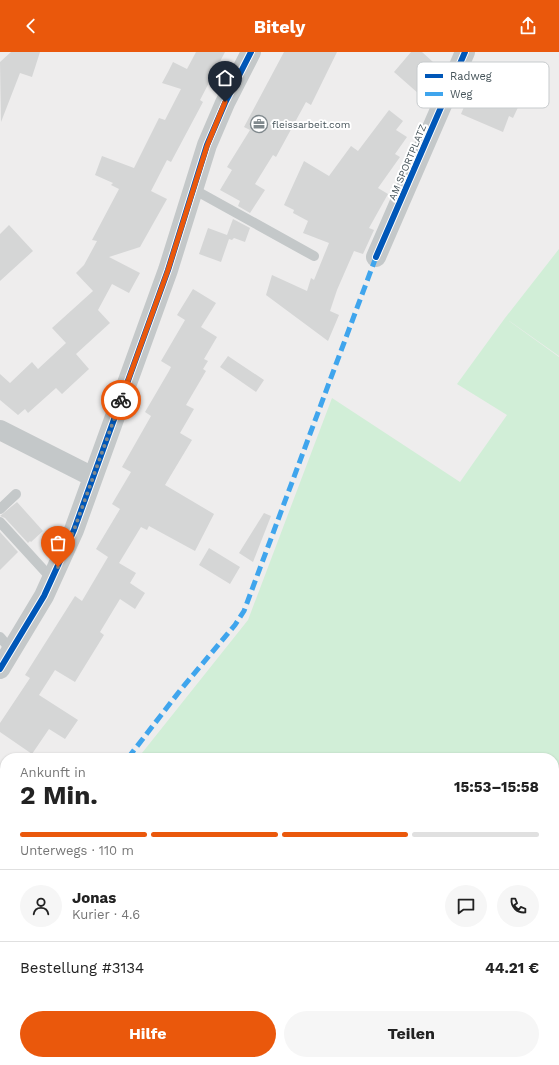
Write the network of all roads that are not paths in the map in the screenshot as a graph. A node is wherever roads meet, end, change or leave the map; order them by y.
1 (251, 52) edge
2 (465, 52) edge
3 (461, 62) edge
4 (441, 108) edge
5 (193, 189) junction
6 (314, 256) dead end
7 (376, 257) dead end
8 (0, 430) edge
9 (93, 477) junction
10 (16, 494) dead end
11 (0, 509) edge
12 (0, 522) edge
13 (52, 579) junction
14 (6, 644) edge
15 (0, 669) edge

1 - 5 street
2 - 3 street, AM SPORTPLATZ
4 - 7 street, AM SPORTPLATZ
5 - 6 lane
5 - 9 street
8 - 9 street
9 - 13 street
10 - 11 lane
12 - 13 lane
13 - 14 street
14 - 15 street

